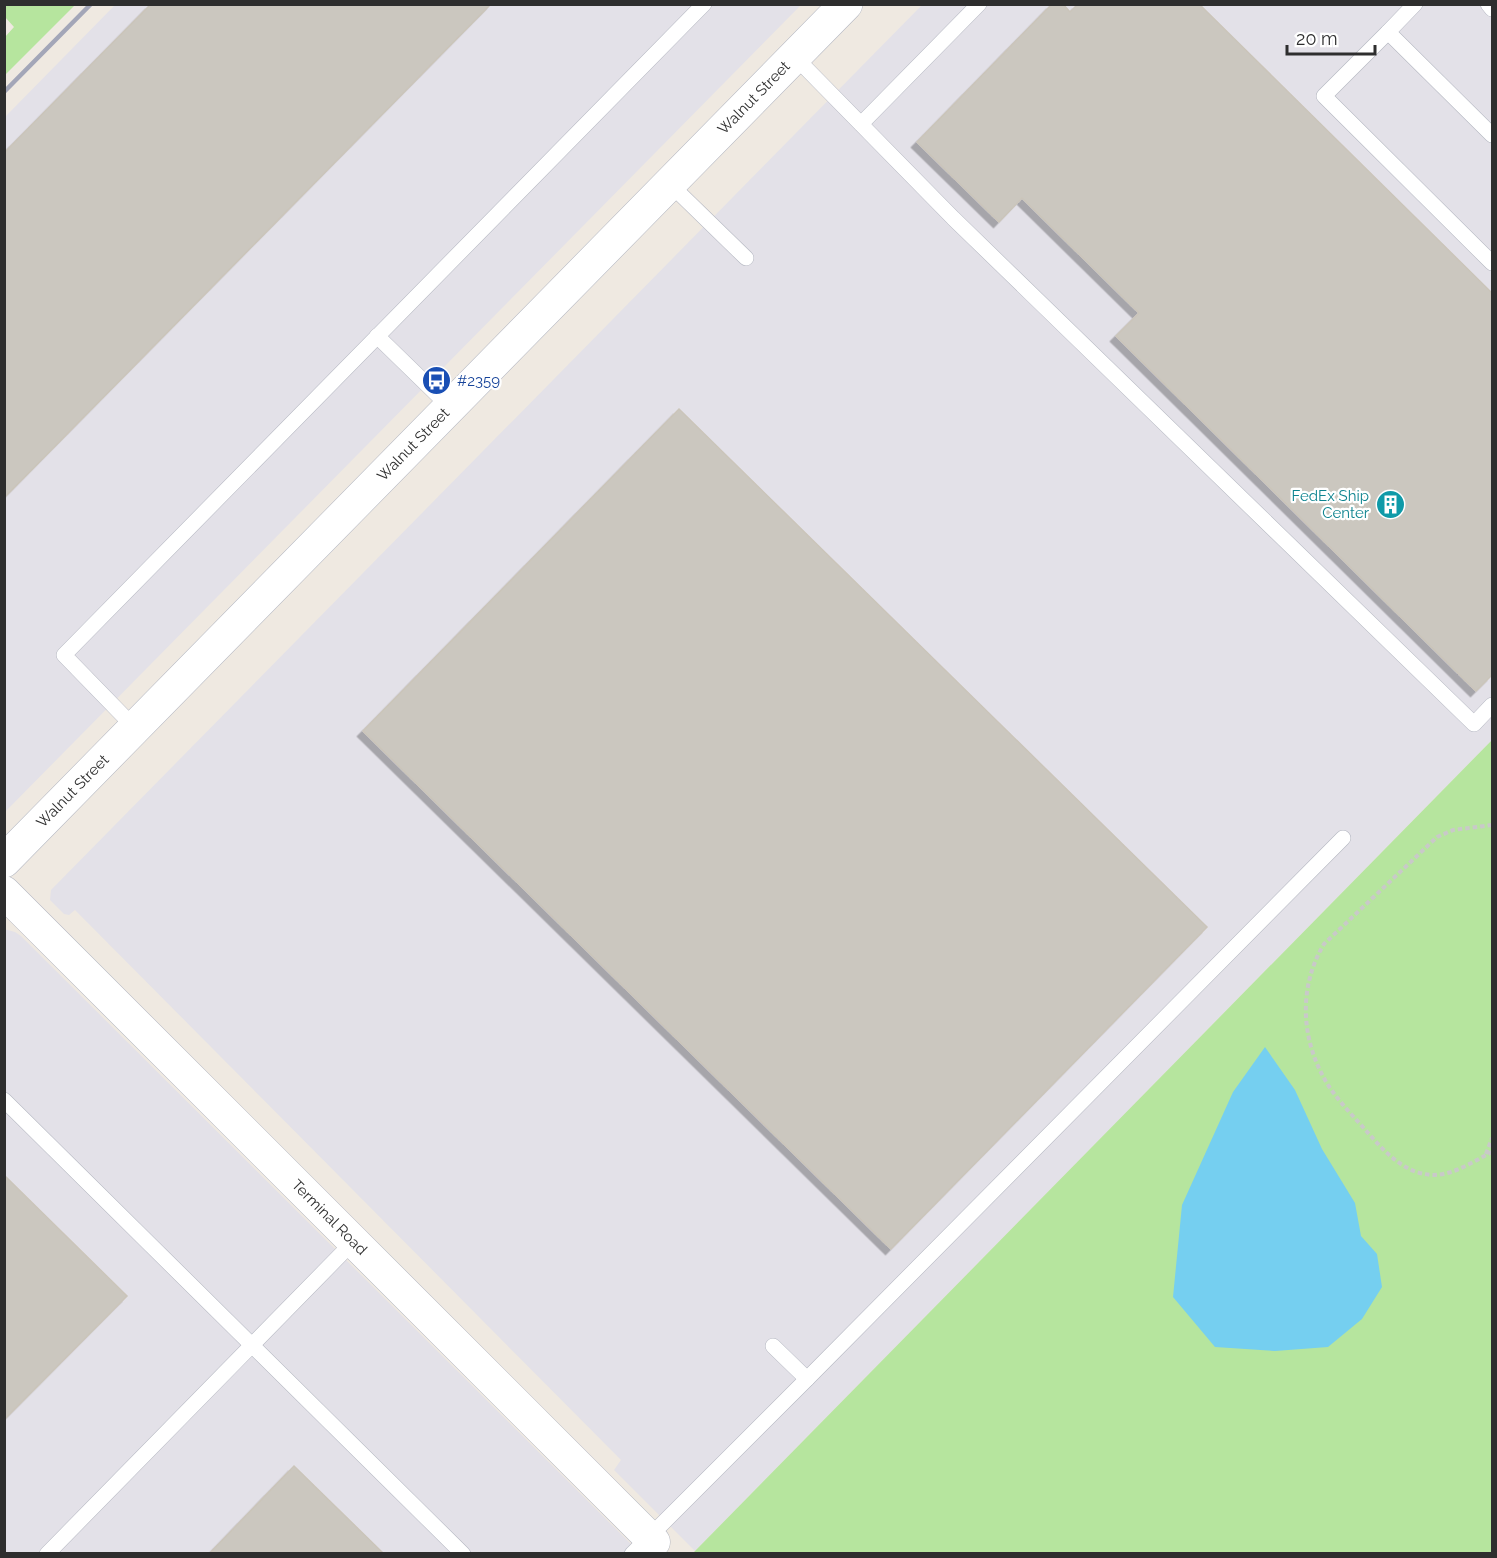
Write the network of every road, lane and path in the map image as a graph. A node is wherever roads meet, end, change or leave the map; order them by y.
1 (704, 4) edge
2 (846, 4) edge
3 (979, 4) edge
4 (1415, 4) edge
5 (1488, 4) edge
6 (1492, 9) edge
7 (1388, 32) junction
8 (795, 57) junction
9 (861, 124) junction
10 (1492, 135) edge
11 (670, 184) junction
12 (746, 258) dead end
13 (1492, 263) edge
14 (377, 336) junction
15 (451, 408) junction
16 (1492, 705) edge
17 (135, 728) junction
18 (1492, 825) edge
19 (1343, 838) dead end
20 (4, 861) edge
21 (4, 892) edge
22 (4, 1100) edge
23 (1492, 1138) edge
24 (1492, 1152) edge
25 (1486, 1155) junction
26 (354, 1241) junction
27 (252, 1345) junction
28 (773, 1346) dead end
29 (807, 1379) junction
30 (645, 1544) edge
31 (47, 1554) edge
32 (463, 1554) edge

1 - 14 lane
2 - 8 street, Walnut Street
3 - 9 lane
4 - 7 lane
5 - 6 lane
7 - 10 lane
7 - 13 lane
8 - 9 lane
8 - 11 street, Walnut Street
9 - 16 lane
11 - 12 lane
11 - 15 street, Walnut Street
14 - 15 lane
14 - 17 lane
15 - 17 street, Walnut Street
17 - 20 street, Walnut Street
18 - 25 path
19 - 29 lane
21 - 26 street, Terminal Road
22 - 27 lane
23 - 25 path
24 - 25 path
26 - 27 lane
26 - 30 street, Terminal Road
27 - 31 lane
27 - 32 lane
28 - 29 lane
29 - 30 lane

